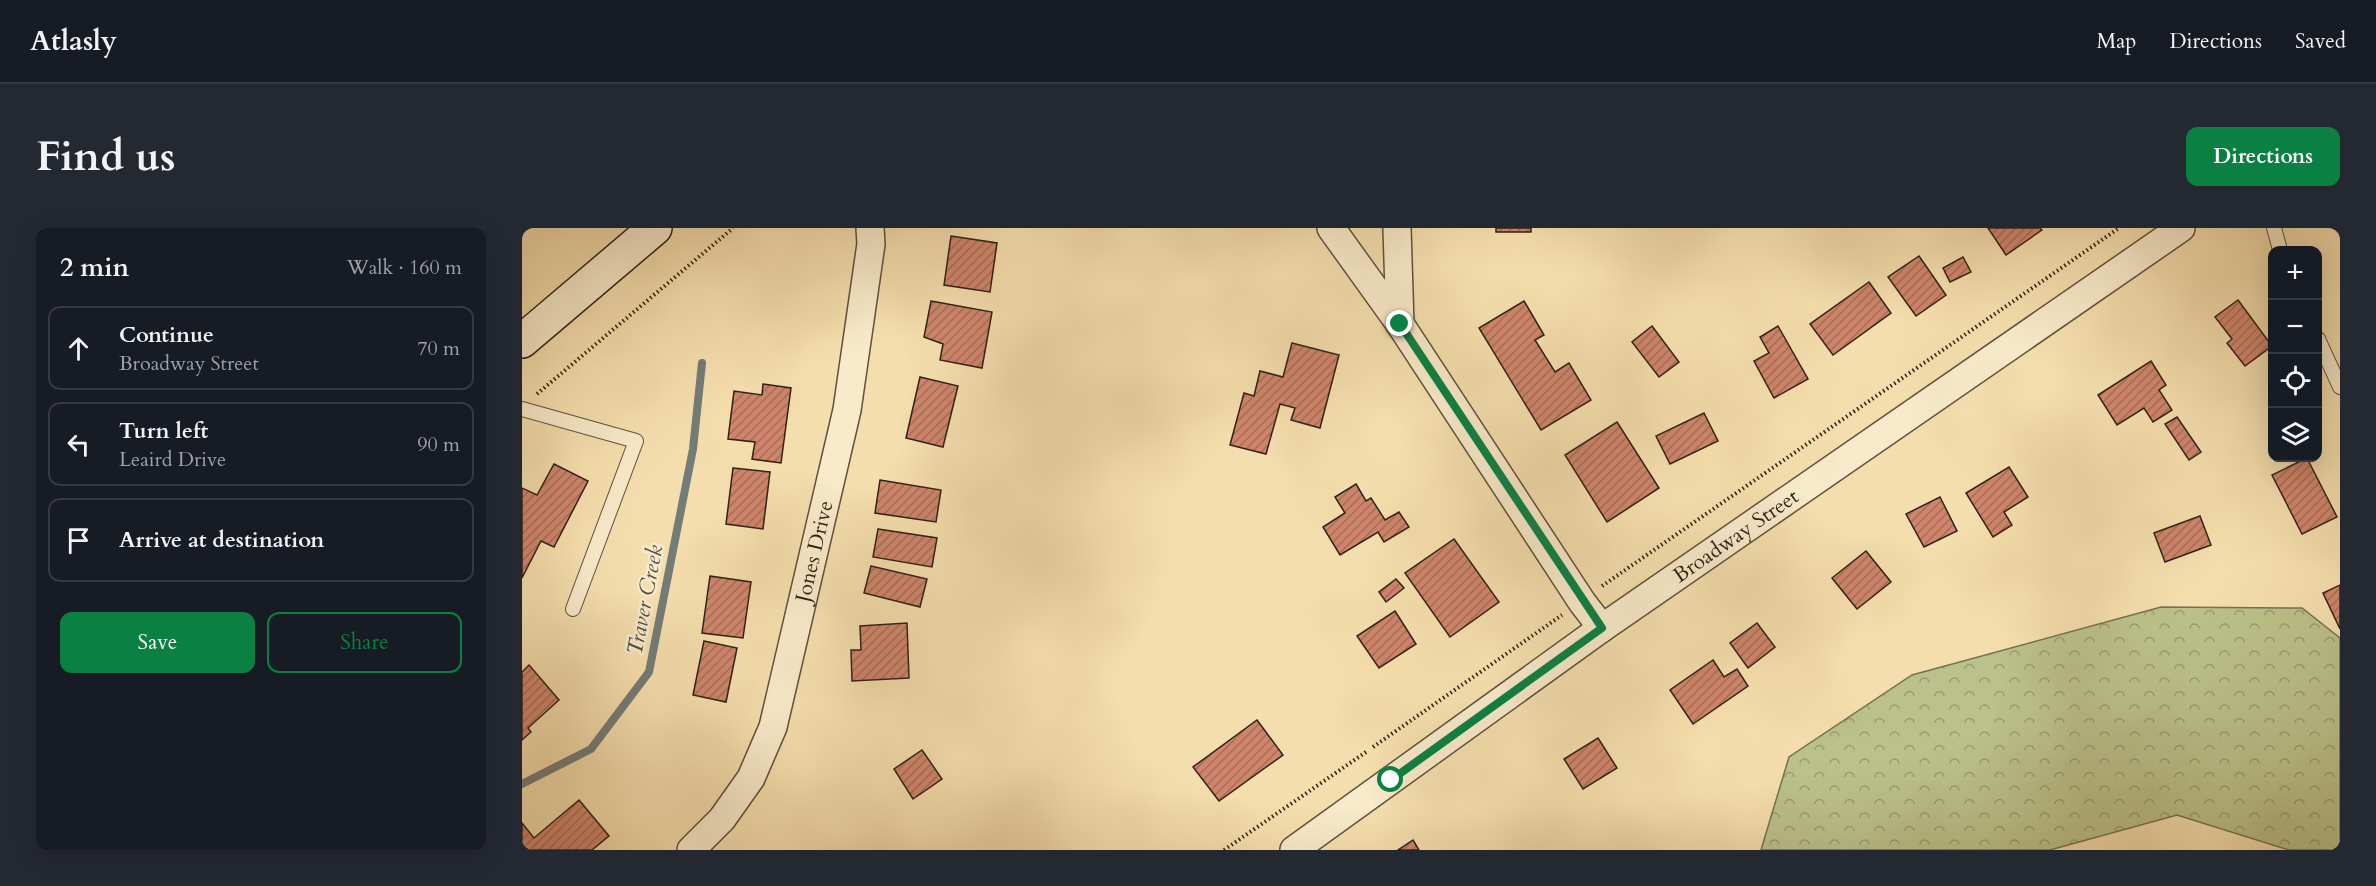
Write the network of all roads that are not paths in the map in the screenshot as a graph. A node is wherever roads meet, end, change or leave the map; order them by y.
1 (655, 228) edge
2 (870, 228) edge
3 (1331, 228) edge
4 (1397, 228) edge
5 (2181, 228) edge
6 (2274, 228) edge
7 (2279, 246) edge
8 (1400, 324) junction
9 (522, 341) edge
10 (2322, 348) edge
11 (2340, 387) edge
12 (526, 405) edge
13 (573, 609) dead end
14 (1602, 628) junction
15 (1301, 848) edge
16 (691, 850) edge

1 - 9 main road
2 - 16 street, Jones Drive
3 - 8 street
4 - 8 street
5 - 14 street, Broadway Street
6 - 7 lane
8 - 14 street
10 - 11 lane
12 - 13 lane
14 - 15 street, Broadway Street

